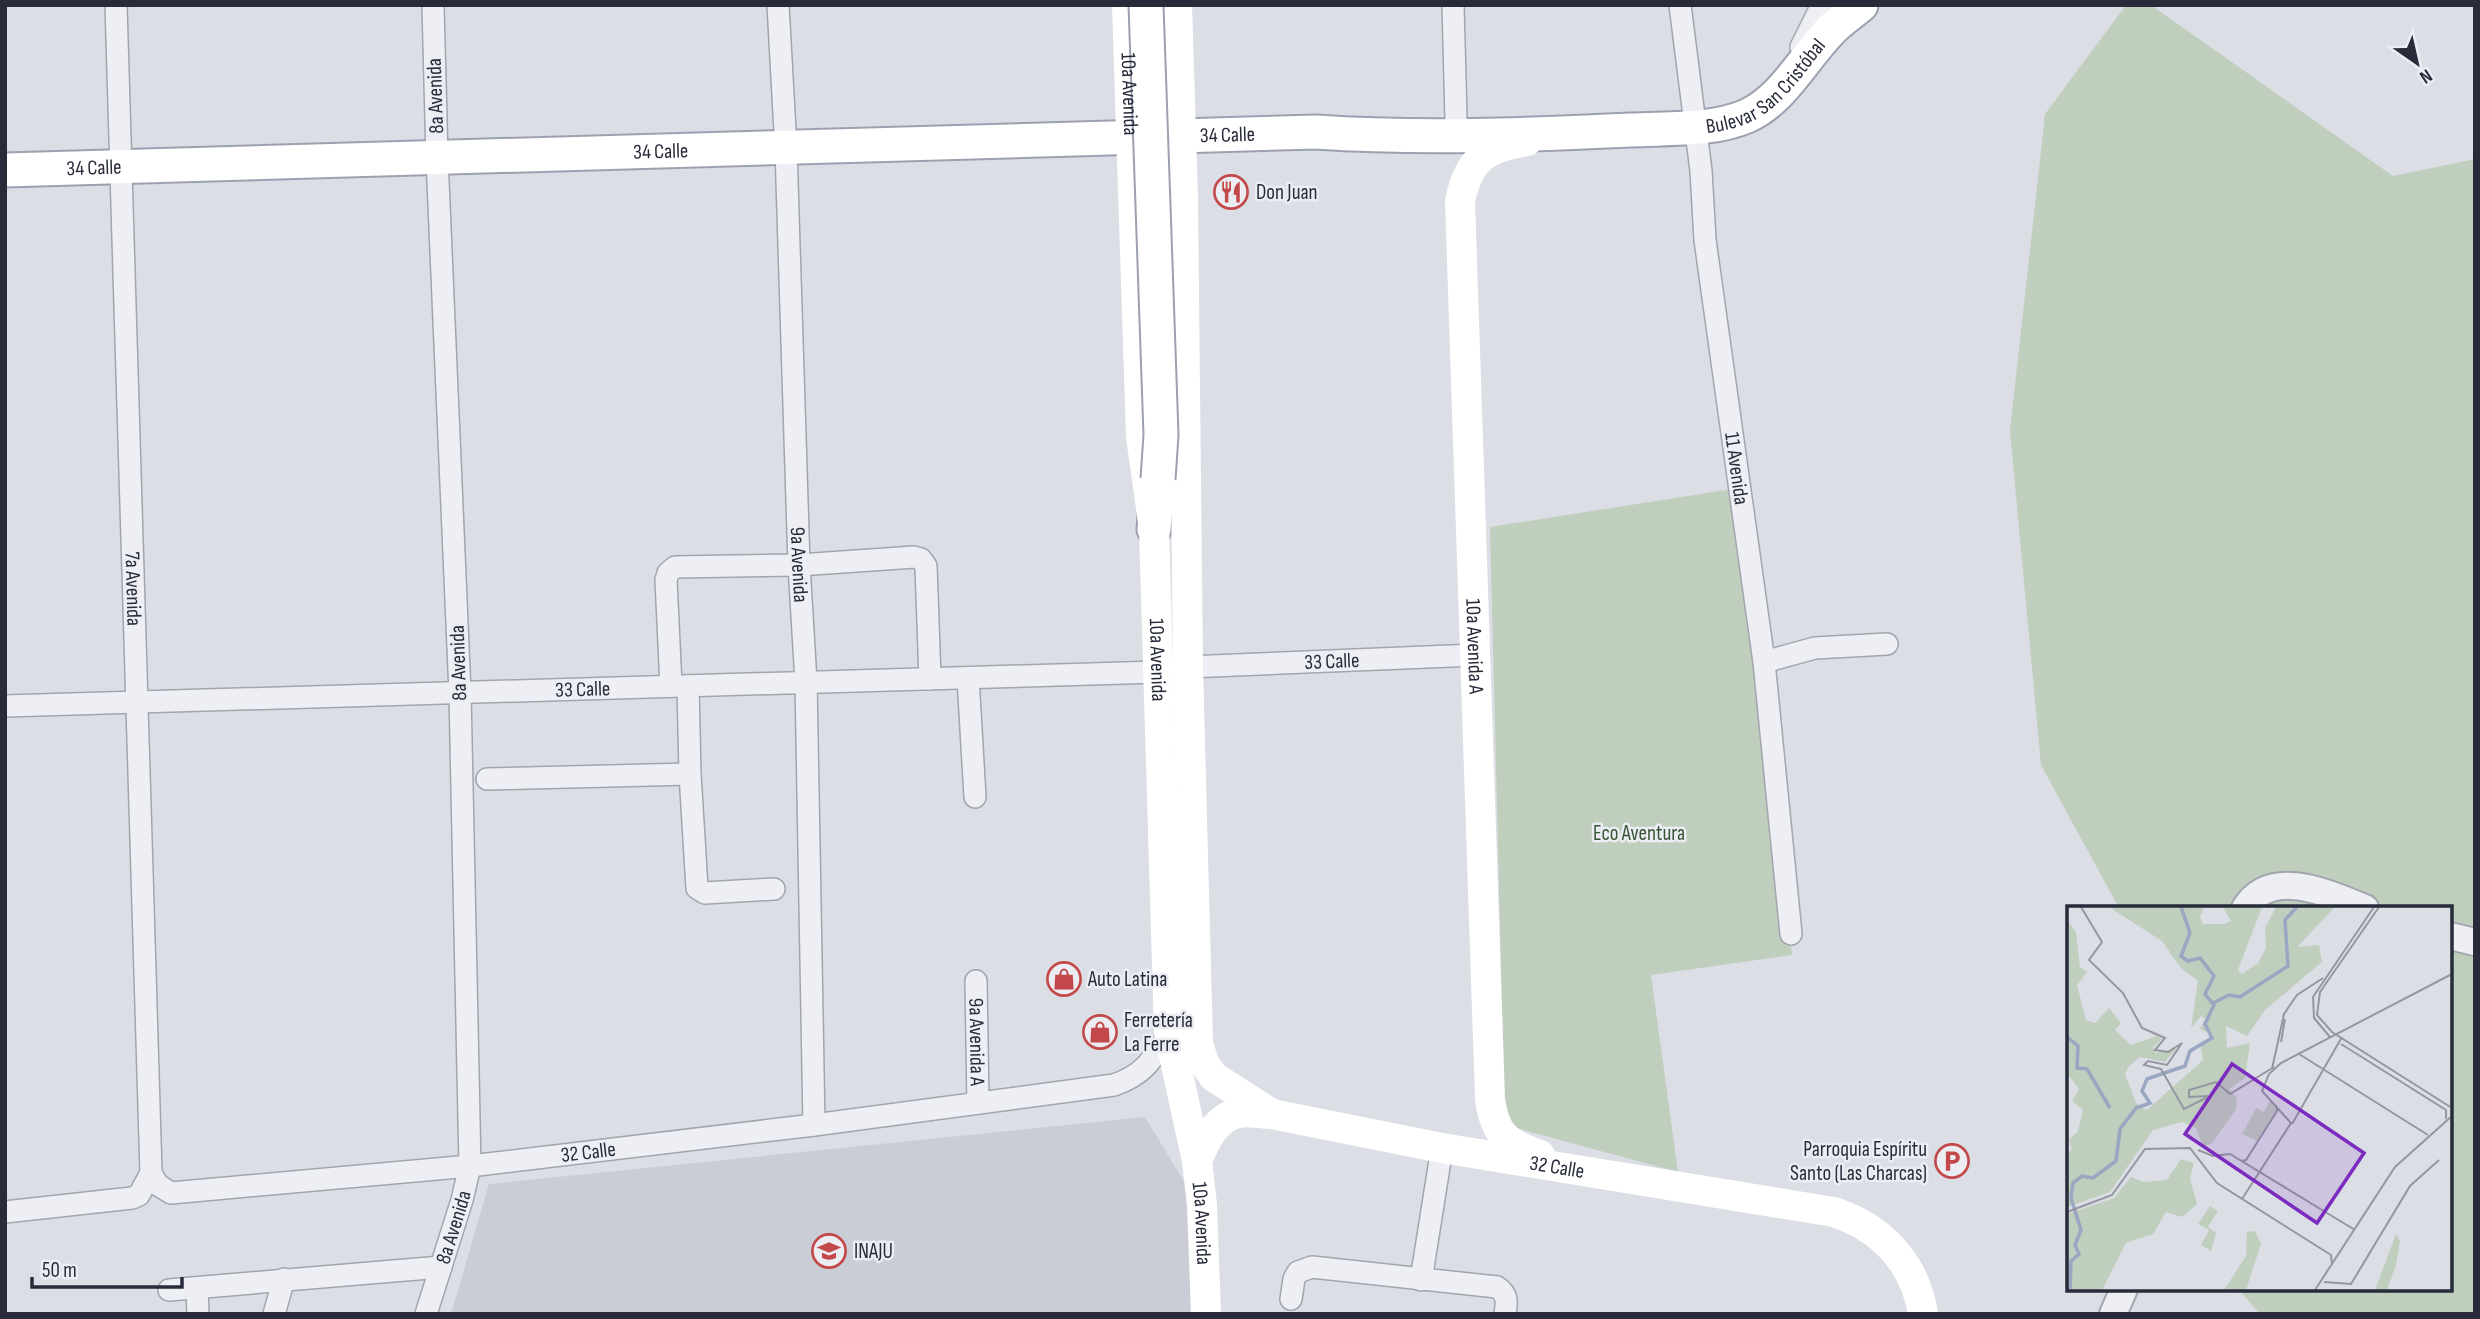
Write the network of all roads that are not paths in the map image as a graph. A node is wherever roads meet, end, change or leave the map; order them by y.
1 (116, 5) edge
2 (432, 5) edge
3 (778, 5) edge
4 (1127, 5) edge
5 (1146, 5) edge
6 (1177, 5) edge
7 (1453, 5) edge
8 (1680, 5) edge
9 (1822, 5) edge
10 (1861, 5) edge
11 (1773, 98) junction
12 (1457, 119) junction
13 (1694, 127) junction
14 (1642, 129) junction
15 (1316, 132) junction
16 (1566, 133) junction
17 (1181, 136) junction
18 (1131, 138) junction
19 (786, 149) junction
20 (437, 159) junction
21 (121, 167) junction
22 (5, 170) edge
23 (1183, 198) junction
24 (1132, 201) junction
25 (1154, 529) junction
26 (799, 565) junction
27 (1887, 644) dead end
28 (1475, 655) junction
29 (1764, 662) junction
30 (1188, 667) junction
31 (1158, 672) junction
32 (968, 678) junction
33 (930, 679) junction
34 (806, 682) junction
35 (679, 686) junction
36 (460, 693) junction
37 (136, 702) junction
38 (5, 706) edge
39 (1190, 760) junction
40 (690, 774) junction
41 (487, 779) dead end
42 (975, 797) dead end
43 (774, 889) dead end
44 (2247, 906) edge
45 (2360, 906) edge
46 (1791, 934) dead end
47 (2452, 936) edge
48 (2475, 942) edge
49 (976, 981) dead end
50 (1169, 1033) junction
51 (1214, 1077) joint
52 (978, 1103) junction
53 (1272, 1114) junction
54 (814, 1125) junction
55 (1442, 1148) junction
56 (1196, 1161) junction
57 (470, 1166) junction
58 (1586, 1172) junction
59 (151, 1173) junction
60 (5, 1212) edge
61 (441, 1267) junction
62 (284, 1279) junction
63 (1421, 1280) junction
64 (197, 1288) junction
65 (169, 1290) dead end
66 (2123, 1291) edge
67 (1292, 1299) dead end
68 (198, 1314) edge
69 (274, 1314) edge
70 (426, 1314) edge
71 (1206, 1314) edge
72 (1505, 1314) edge
73 (1923, 1314) edge
74 (2113, 1314) edge

1 - 21 street, 7a Avenida
2 - 20 street, 8a Avenida
3 - 19 street, 9a Avenida
4 - 18 main road, 10a Avenida
5 - 25 main road, bridge
6 - 17 main road, 10a Avenida
7 - 12 street
8 - 13 street, 11 Avenida
9 - 11 street
10 - 11 main road, Bulevar San Cristóbal
11 - 13 main road, Bulevar San Cristóbal
12 - 14 main road, 34 Calle
12 - 15 main road, 34 Calle
13 - 14 main road, 34 Calle
13 - 29 street, 11 Avenida
14 - 16 main road, 34 Calle
15 - 16 main road, 34 Calle
15 - 17 main road, 34 Calle
16 - 28 main road, 10a Avenida A
17 - 18 main road, 34 Calle
17 - 23 main road, 10a Avenida
18 - 19 main road, 34 Calle
18 - 24 main road, 10a Avenida
19 - 20 main road, 34 Calle
19 - 26 street, 9a Avenida
20 - 21 main road, 34 Calle
20 - 36 street, 8a Avenida
21 - 22 main road, 34 Calle
21 - 37 street, 7a Avenida
23 - 24 main road
23 - 30 main road, 10a Avenida
24 - 25 main road, 10a Avenida
25 - 31 main road, 10a Avenida
26 - 33 street
26 - 34 street, 9a Avenida
26 - 35 street
27 - 29 street
28 - 30 street, 33 Calle
28 - 58 main road, 10a Avenida A
29 - 46 street, 11 Avenida
30 - 39 main road, 10a Avenida
31 - 32 street, 33 Calle
31 - 39 main road
31 - 50 main road, 10a Avenida
32 - 33 street, 33 Calle
32 - 42 street
33 - 34 street, 33 Calle
34 - 35 street, 33 Calle
34 - 54 street, 9a Avenida
35 - 36 street, 33 Calle
35 - 40 street
36 - 37 street, 33 Calle
36 - 57 street, 8a Avenida
37 - 38 street, 33 Calle
37 - 59 street, 7a Avenida
39 - 51 main road, 10a Avenida
40 - 41 street
40 - 43 street
44 - 45 street
47 - 48 street
49 - 52 street, 9a Avenida A
50 - 52 street, 32 Calle
50 - 56 main road, 10a Avenida
51 - 53 main road, 32 Calle
52 - 54 street, 32 Calle
53 - 55 main road, 32 Calle
53 - 56 main road
54 - 57 street, 32 Calle
55 - 58 main road, 32 Calle
55 - 63 street
56 - 71 main road, 10a Avenida
57 - 59 street, 32 Calle
57 - 61 street, 8a Avenida
58 - 73 main road, 32 Calle
59 - 60 street
61 - 62 street
61 - 70 street, 8a Avenida
62 - 64 street
62 - 69 street
63 - 67 street
63 - 72 street
64 - 65 street
64 - 68 street
66 - 74 street

